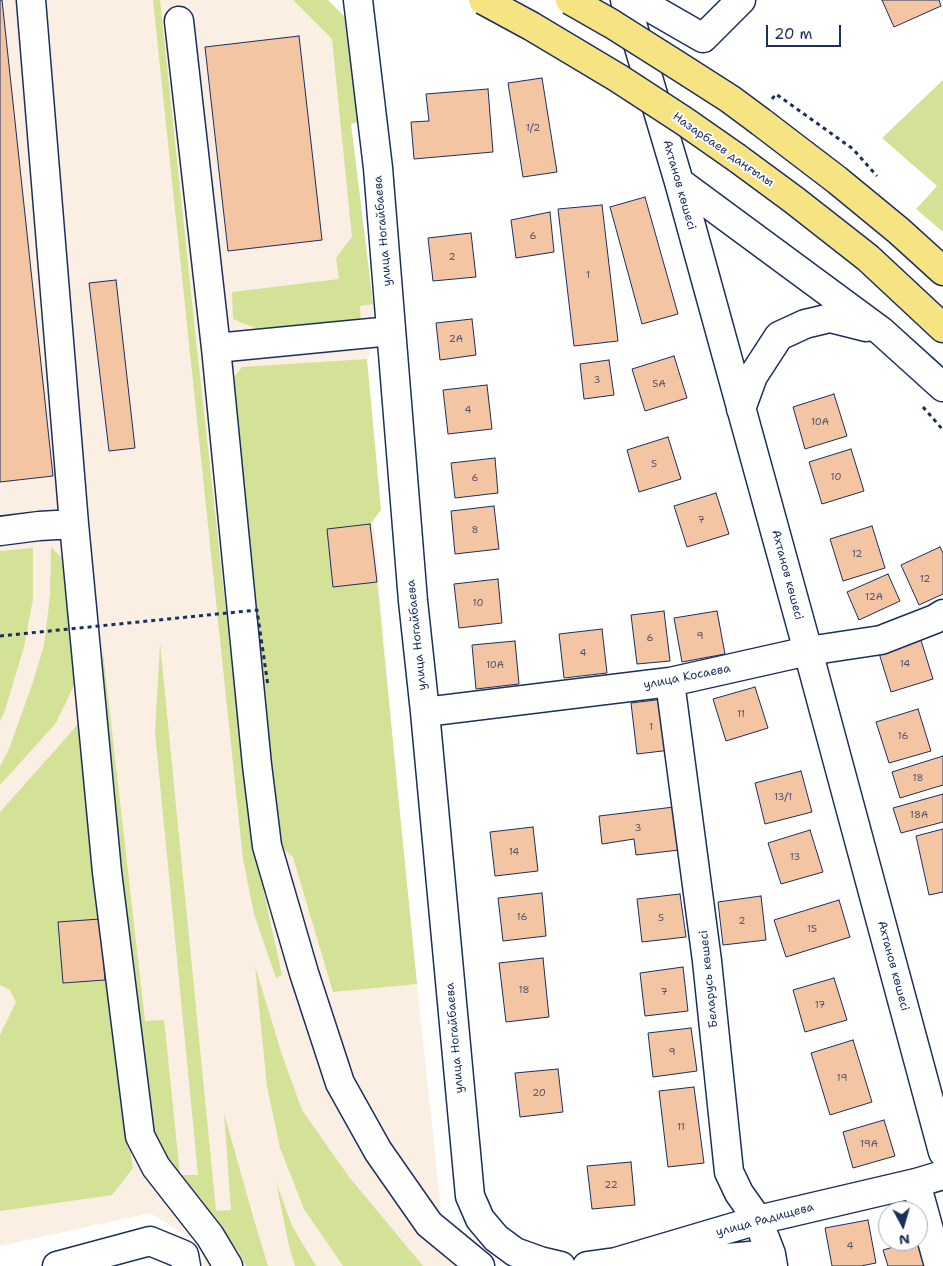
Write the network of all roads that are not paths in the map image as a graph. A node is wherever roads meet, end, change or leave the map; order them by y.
1 (32, 0) edge
2 (358, 0) edge
3 (483, 0) edge
4 (570, 0) edge
5 (625, 0) edge
6 (637, 0) edge
7 (741, 0) edge
8 (179, 21) dead end
9 (679, 182) junction
10 (943, 271) edge
11 (943, 328) edge
12 (881, 331) junction
13 (391, 332) junction
14 (216, 348) junction
15 (943, 387) edge
16 (741, 409) junction
17 (74, 524) junction
18 (0, 531) edge
19 (940, 624) edge
20 (808, 651) junction
21 (670, 682) junction
22 (425, 712) junction
23 (943, 1152) edge
24 (943, 1175) edge
25 (916, 1183) junction
26 (758, 1220) junction
27 (185, 1260) edge
28 (772, 1260) edge
29 (57, 1266) edge
30 (228, 1266) edge
31 (480, 1266) edge
32 (561, 1266) edge
33 (588, 1266) edge
34 (661, 1266) edge
35 (938, 1266) edge

1 - 17 street
2 - 13 street, улица Ногайбаева
3 - 11 main road, Назарбаев даңғылы, bridge
4 - 10 main road, bridge
5 - 9 street, Ахтанов көшесі
6 - 7 street
8 - 14 street
9 - 12 street
9 - 16 street, Ахтанов көшесі
12 - 15 street
12 - 16 street
13 - 14 street
13 - 22 street, улица Ногайбаева
14 - 31 street
16 - 20 street, Ахтанов көшесі
17 - 18 street
17 - 30 street
19 - 20 street, улица Косаева
20 - 21 street, улица Косаева
20 - 23 street, Ахтанов көшесі
21 - 22 street, улица Косаева
21 - 26 street, Беларусь көшесі
22 - 32 street, улица Ногайбаева
24 - 25 street, улица Радищева
25 - 26 street, улица Радищева
25 - 35 street
26 - 28 street, Беларусь көшесі
26 - 33 street, улица Радищева
27 - 29 street
28 - 34 street

